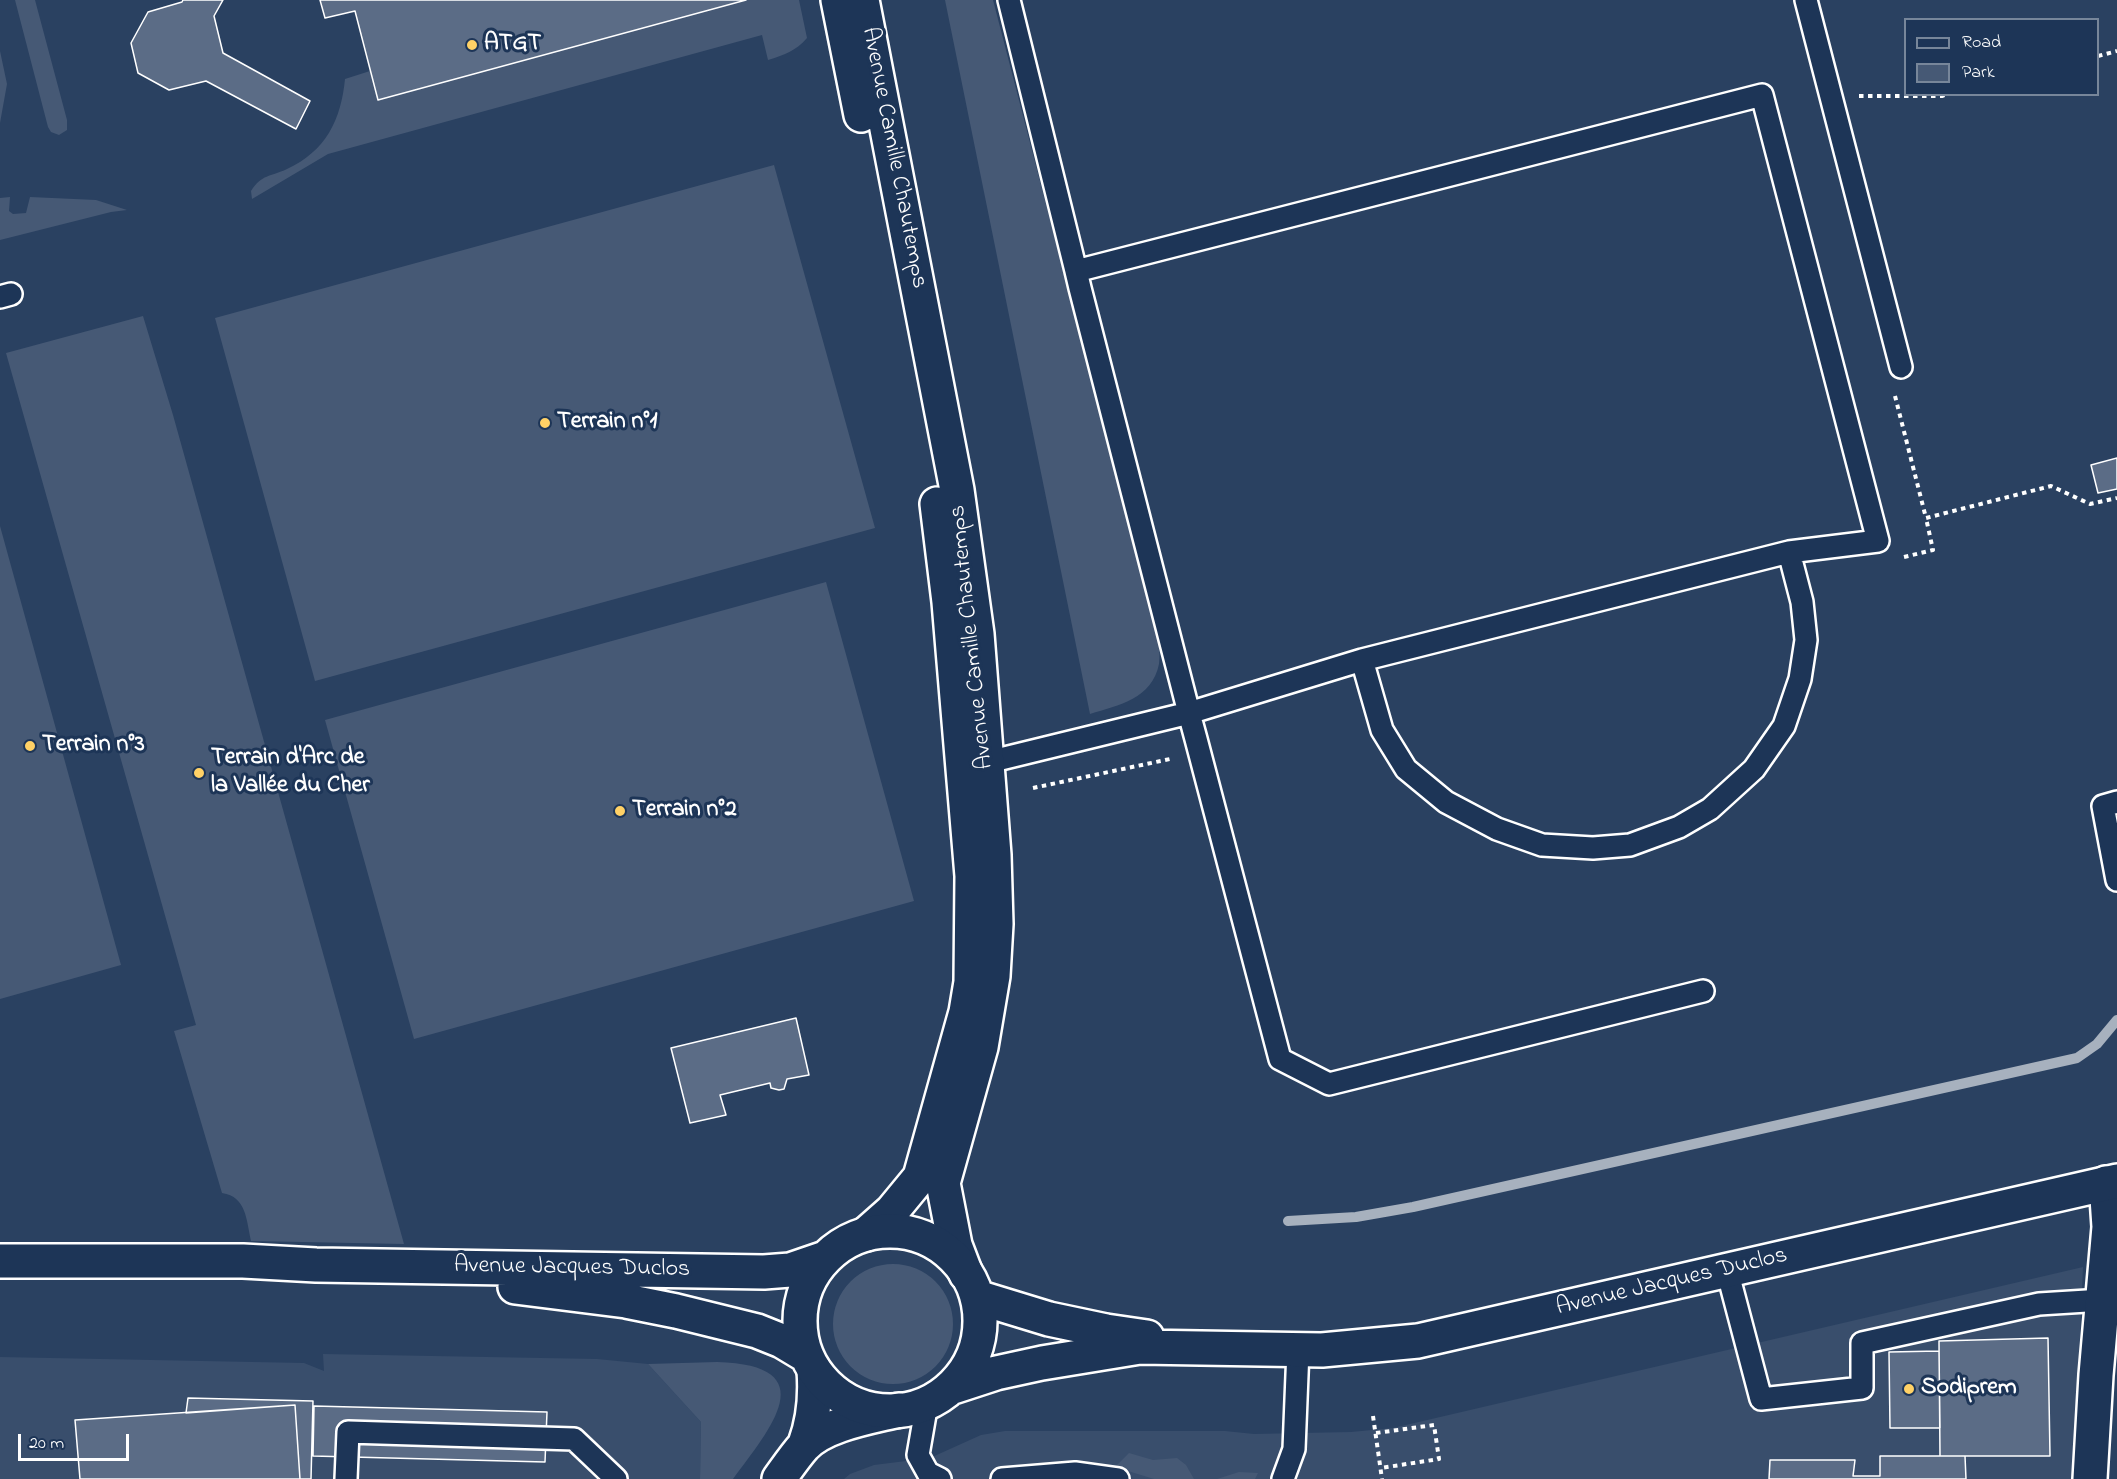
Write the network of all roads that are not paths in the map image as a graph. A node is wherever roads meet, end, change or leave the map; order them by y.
1 (838, 0) edge
2 (862, 0) edge
3 (1009, 0) edge
4 (1806, 0) edge
5 (1076, 271) junction
6 (1901, 367) dead end
7 (1789, 552) junction
8 (1362, 660) junction
9 (1189, 713) junction
10 (975, 765) junction
11 (2117, 802) edge
12 (2117, 880) edge
13 (1703, 991) dead end
14 (2111, 1182) edge
15 (866, 1234) junction
16 (825, 1258) junction
17 (0, 1261) edge
18 (316, 1265) junction
19 (1727, 1270) junction
20 (971, 1285) junction
21 (2103, 1300) junction
22 (1222, 1347) junction
23 (1298, 1350) junction
24 (811, 1363) junction
25 (925, 1400) junction
26 (805, 1444) junction
27 (346, 1479) edge
28 (616, 1479) edge
29 (779, 1479) edge
30 (939, 1479) edge
31 (1002, 1479) edge
32 (1118, 1479) edge
33 (1283, 1479) edge
34 (2090, 1479) edge

1 - 10 main road, Avenue Camille Chautemps
2 - 10 main road, Avenue Camille Chautemps
3 - 5 lane
4 - 6 lane
5 - 7 lane
5 - 9 lane
7 - 8 lane
7 - 8 lane
8 - 9 lane
9 - 10 lane
9 - 13 lane
10 - 15 main road, Avenue Camille Chautemps
10 - 20 main road, Avenue Camille Chautemps
11 - 12 lane
14 - 19 main road, Avenue Jacques Duclos
14 - 21 main road
15 - 16 main road
15 - 20 main road
16 - 18 main road, Avenue Jacques Duclos
16 - 24 main road
17 - 18 main road, Avenue Jacques Duclos
18 - 24 main road, Avenue Jacques Duclos
19 - 21 lane
19 - 23 main road, Avenue Jacques Duclos
20 - 22 main road, Avenue Jacques Duclos
20 - 25 main road
21 - 34 main road
22 - 23 main road, Avenue Jacques Duclos
22 - 25 main road, Avenue Jacques Duclos
23 - 33 lane
24 - 25 main road
24 - 26 main road
25 - 26 main road, Avenue Jacques Duclos
25 - 30 lane
26 - 29 main road
27 - 28 lane
31 - 32 lane

